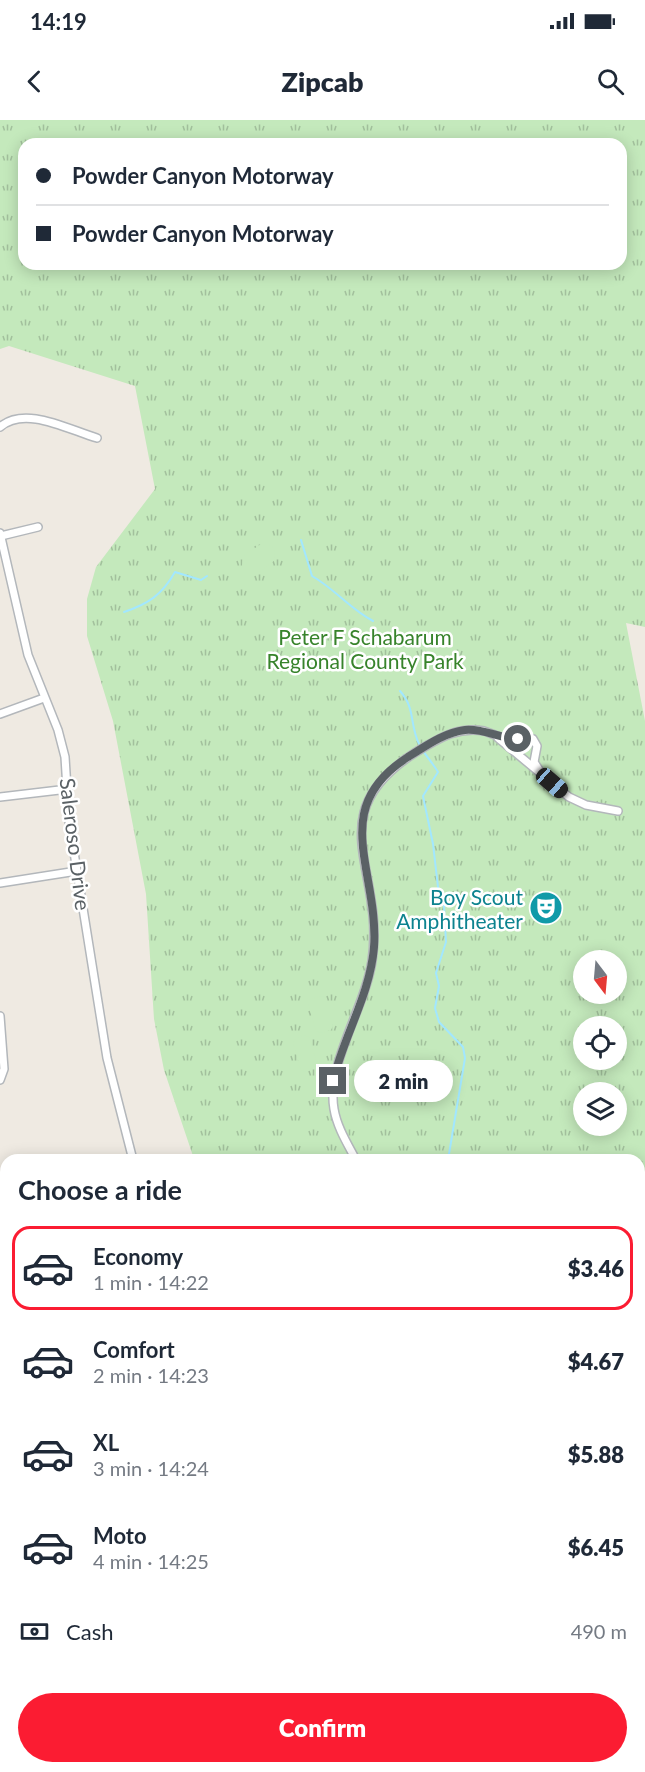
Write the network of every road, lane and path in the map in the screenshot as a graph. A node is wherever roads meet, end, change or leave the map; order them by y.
1 (0, 427) edge
2 (97, 438) dead end
3 (38, 527) dead end
4 (0, 534) edge
5 (44, 698) junction
6 (0, 714) edge
7 (494, 734) junction
8 (541, 773) junction
9 (68, 789) junction
10 (0, 797) edge
11 (618, 811) dead end
12 (77, 872) junction
13 (0, 883) edge
14 (0, 1016) edge
15 (1, 1079) edge
16 (131, 1154) edge
17 (353, 1154) edge

1 - 2 street
3 - 4 street
4 - 5 street, Saleroso Drive
5 - 6 street
5 - 9 street, Saleroso Drive
7 - 8 street
7 - 8 street
7 - 17 street
8 - 11 street
9 - 10 street
9 - 12 street, Saleroso Drive
12 - 13 street
12 - 16 street, Saleroso Drive
14 - 15 street

